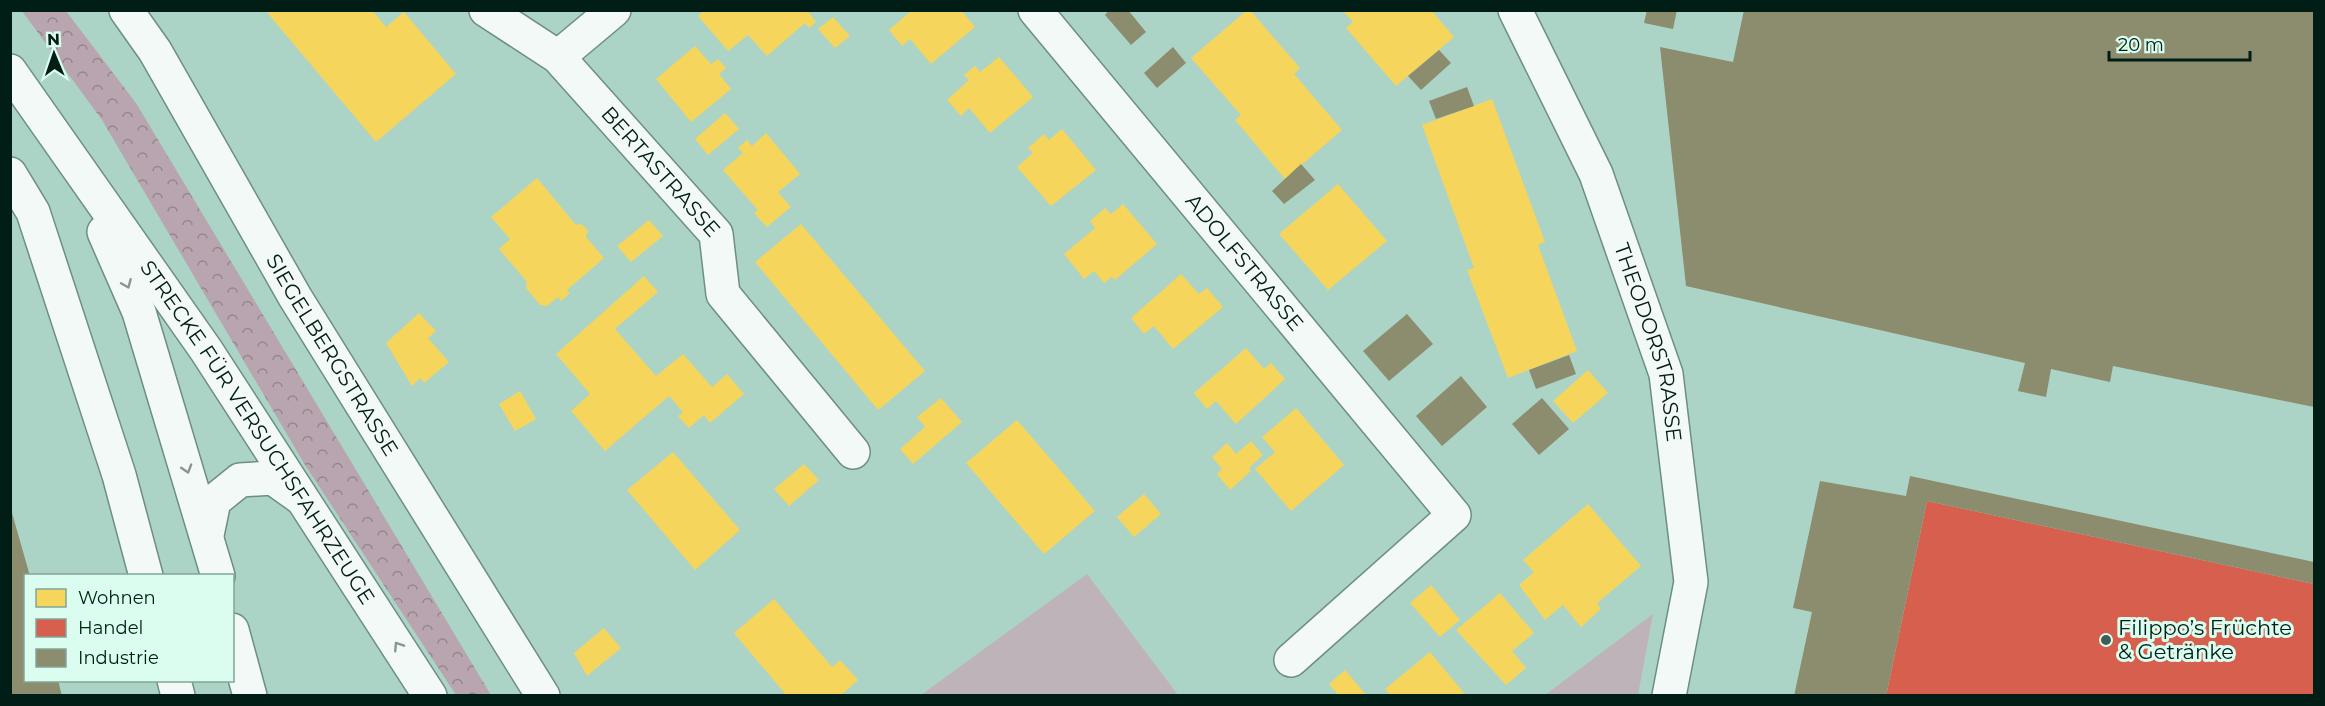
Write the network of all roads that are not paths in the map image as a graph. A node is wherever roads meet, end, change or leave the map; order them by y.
1 (126, 10) edge
2 (486, 10) edge
3 (614, 10) edge
4 (1035, 10) edge
5 (1515, 10) edge
6 (558, 57) junction
7 (10, 71) edge
8 (79, 172) junction
9 (10, 174) edge
10 (853, 452) dead end
11 (307, 503) junction
12 (207, 535) junction
13 (145, 574) edge
14 (217, 574) edge
15 (234, 637) edge
16 (1291, 660) dead end
17 (250, 696) edge
18 (430, 696) edge
19 (543, 696) edge
20 (1669, 696) edge

1 - 19 street, SIEGELBERGSTRASSE
2 - 6 street, BERTASTRASSE
3 - 6 street
4 - 16 street, ADOLFSTRASSE
5 - 20 street, THEODORSTRASSE
6 - 10 street, BERTASTRASSE
7 - 8 street, STRECKE FÜR VERSUCHSFAHRZEUGE
8 - 11 street, STRECKE FÜR VERSUCHSFAHRZEUGE
8 -> 12 street, STRECKE FÜR VERSUCHSFAHRZEUGE
9 - 13 street
11 - 12 street
18 -> 11 street, STRECKE FÜR VERSUCHSFAHRZEUGE
12 - 14 street, STRECKE FÜR VERSUCHSFAHRZEUGE
15 - 17 street

